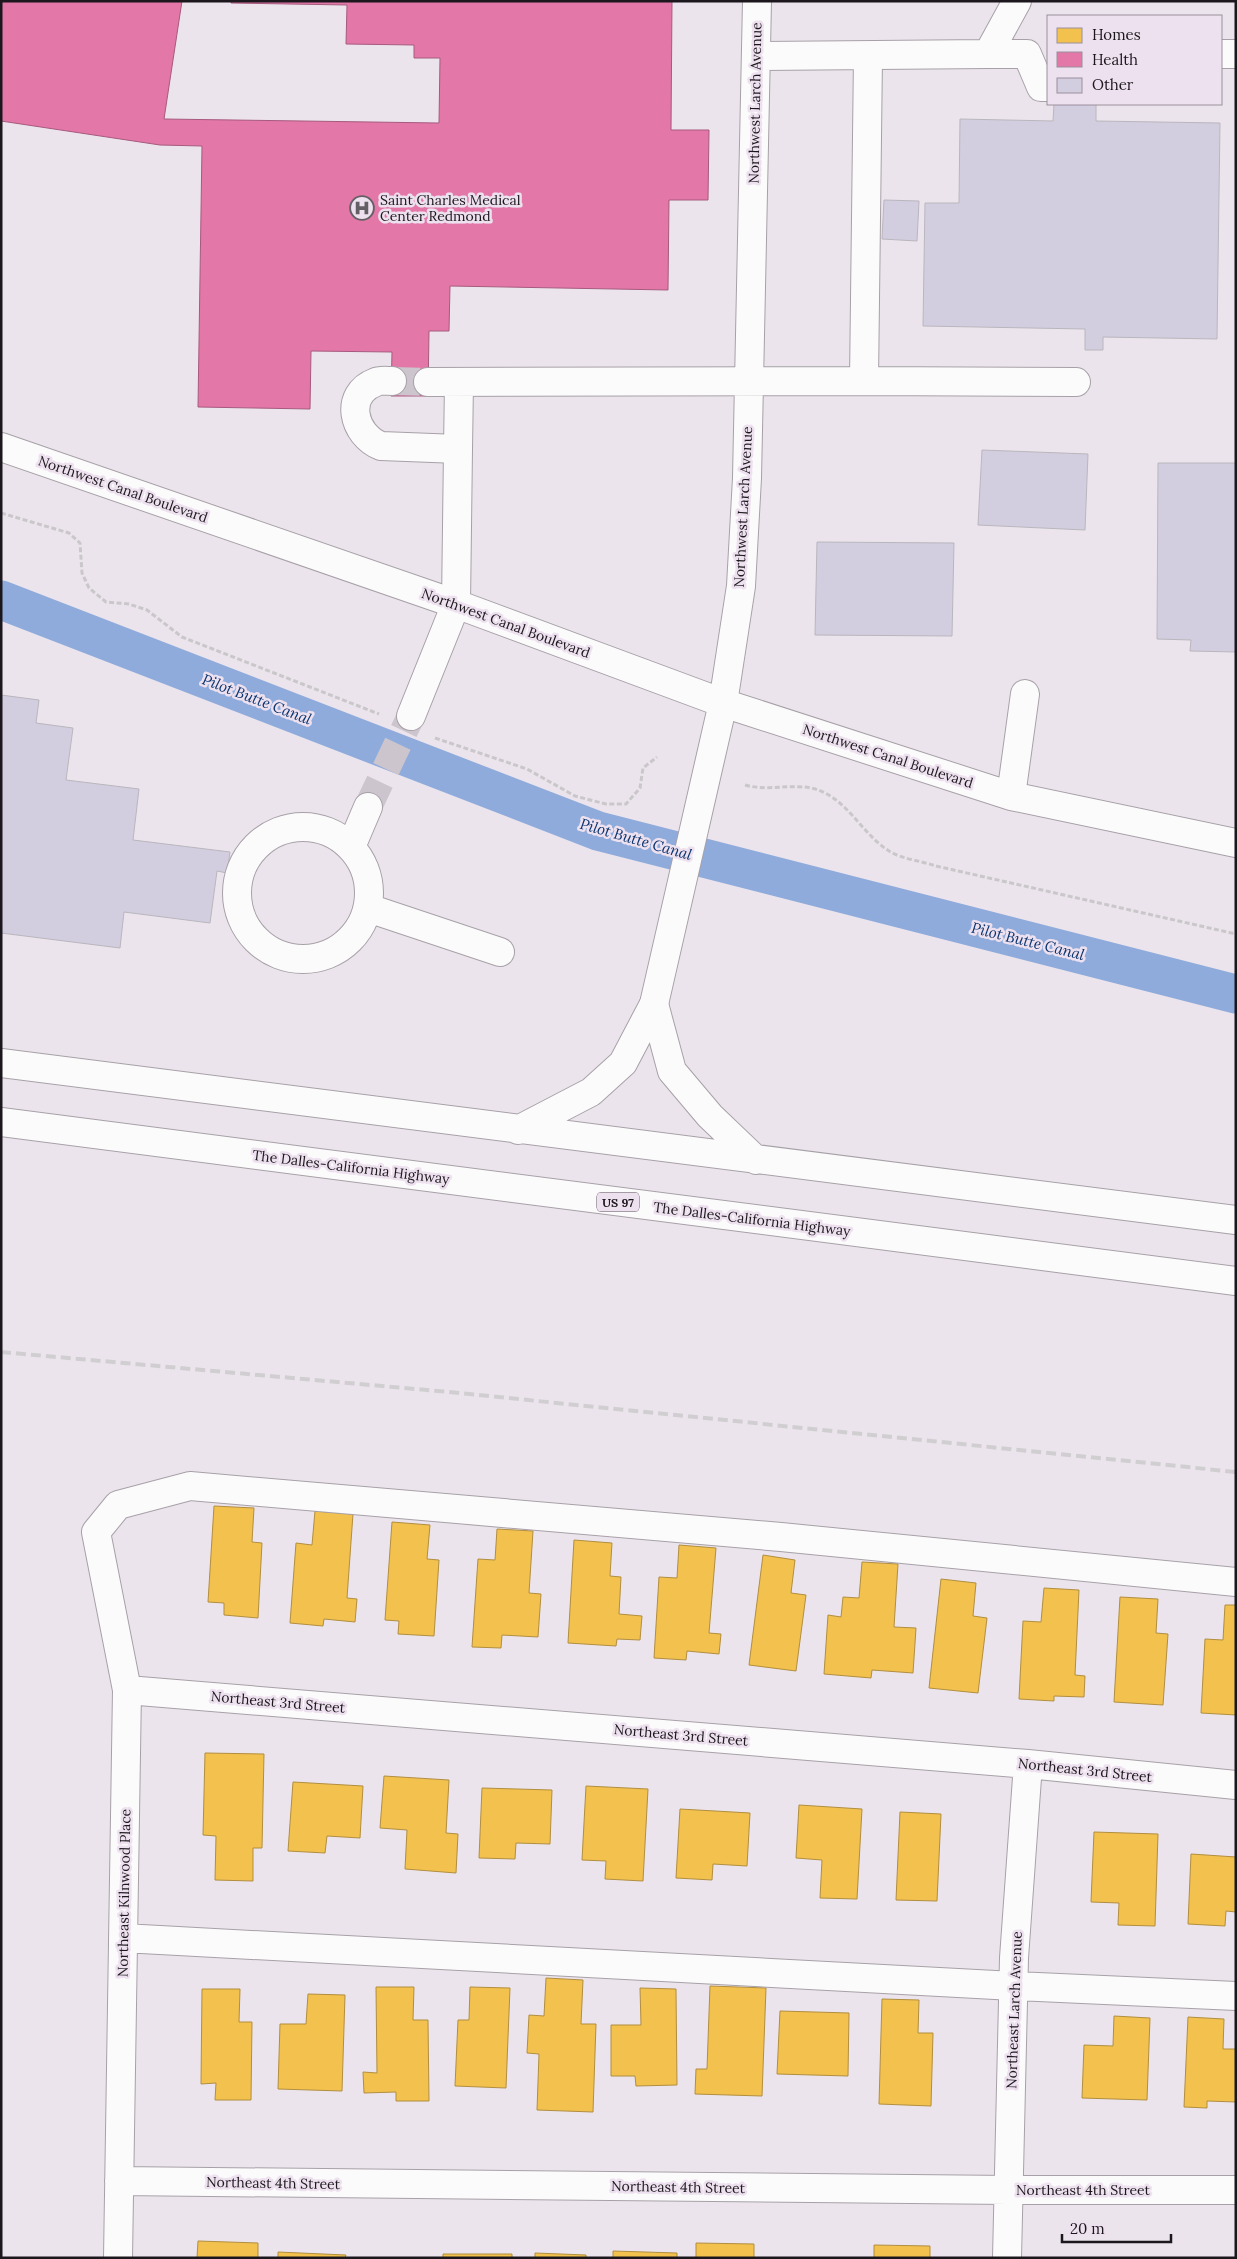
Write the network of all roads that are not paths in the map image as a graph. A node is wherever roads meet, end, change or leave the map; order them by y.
1 (757, 1) edge
2 (1017, 1) edge
3 (988, 54) junction
4 (1038, 54) edge
5 (1222, 54) edge
6 (1236, 54) edge
7 (756, 56) junction
8 (868, 56) junction
9 (1047, 87) edge
10 (748, 380) junction
11 (392, 381) tunnel mouth
12 (864, 381) junction
13 (428, 382) tunnel mouth
14 (459, 382) junction
15 (1076, 382) dead end
16 (1, 447) edge
17 (458, 448) junction
18 (456, 604) junction
19 (1025, 694) dead end
20 (723, 703) junction
21 (398, 717) tunnel mouth
22 (1011, 796) junction
23 (368, 807) tunnel mouth
24 (1236, 843) edge
25 (351, 847) junction
26 (368, 908) junction
27 (500, 952) dead end
28 (654, 1004) junction
29 (1, 1063) edge
30 (1, 1122) edge
31 (518, 1130) junction
32 (756, 1160) junction
33 (1236, 1220) edge
34 (1236, 1281) edge
35 (1236, 1582) edge
36 (127, 1690) junction
37 (1028, 1764) junction
38 (1236, 1785) edge
39 (123, 1938) junction
40 (1014, 1986) junction
41 (1236, 1996) edge
42 (119, 2182) junction
43 (1009, 2190) junction
44 (1236, 2190) edge
45 (118, 2258) edge
46 (1007, 2258) edge

1 - 7 main road, Northwest Larch Avenue
2 - 3 main road
3 - 4 main road
3 - 8 main road
4 - 9 main road
5 - 6 main road
7 - 8 main road
7 - 10 main road, Northwest Larch Avenue
8 - 12 main road
10 - 12 main road
10 - 14 main road
10 - 20 main road, Northwest Larch Avenue
11 - 17 main road
12 - 15 main road
13 - 14 main road
14 - 17 main road
16 - 18 main road, Northwest Canal Boulevard
17 - 18 main road
18 - 20 main road, Northwest Canal Boulevard
18 - 21 main road
19 - 22 main road
20 - 22 main road, Northwest Canal Boulevard
20 - 28 main road, Northwest Larch Avenue
22 - 24 main road, Northwest Canal Boulevard
23 - 25 main road
25 - 26 main road
25 - 26 main road
26 - 27 main road
28 - 31 main road
28 - 32 main road
29 - 31 main road
30 - 34 main road, The Dalles-California Highway / US 97
31 - 32 main road
32 - 33 main road
35 - 36 main road, Northeast Kilnwood Place
36 - 37 main road, Northeast 3rd Street
36 - 39 main road, Northeast Kilnwood Place
37 - 38 main road, Northeast 3rd Street
37 - 40 main road, Northeast Larch Avenue
39 - 40 main road
39 - 42 main road, Northeast Kilnwood Place
40 - 41 main road
40 - 43 main road, Northeast Larch Avenue
42 - 43 main road, Northeast 4th Street
42 - 45 main road, Northeast Kilnwood Place
43 - 44 main road, Northeast 4th Street
43 - 46 main road, Northeast Larch Avenue

